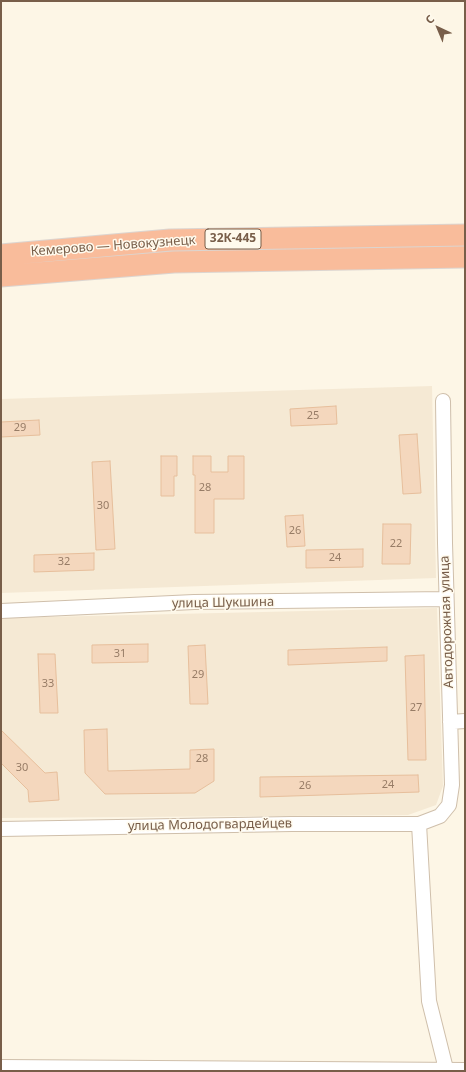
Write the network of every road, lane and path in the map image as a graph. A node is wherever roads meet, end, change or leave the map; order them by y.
1 (465, 235) edge
2 (1, 254) edge
3 (465, 257) edge
4 (1, 276) edge
5 (444, 401) dead end
6 (446, 599) junction
7 (1, 611) edge
8 (465, 721) edge
9 (450, 722) junction
10 (418, 824) junction
11 (1, 829) edge
12 (1, 1067) edge
13 (446, 1069) junction
14 (465, 1070) edge

1 - 2 highway, Кемерово — Новокузнецк / 32К-445
3 - 4 highway, Кемерово — Новокузнецк / 32К-445
5 - 6 street, Автодорожная улица
6 - 7 street, улица Шукшина
6 - 9 street, Автодорожная улица
8 - 9 street
9 - 10 street, Автодорожная улица
10 - 11 street, улица Молодогвардейцев
10 - 13 street
12 - 13 street
13 - 14 street

